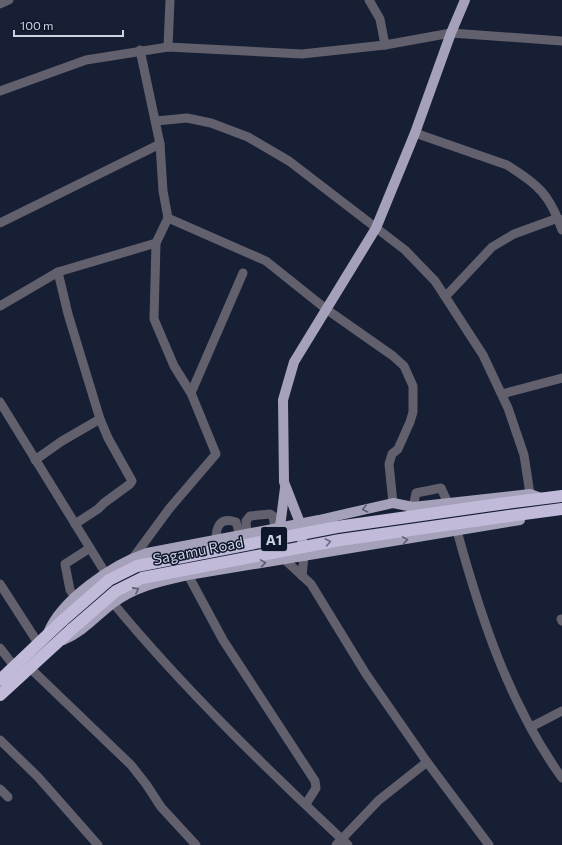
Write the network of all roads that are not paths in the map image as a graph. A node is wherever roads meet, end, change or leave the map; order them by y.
1 (9, 0) edge
2 (170, 0) edge
3 (369, 0) edge
4 (465, 0) edge
5 (0, 4) edge
6 (451, 33) junction
7 (562, 41) edge
8 (385, 45) junction
9 (168, 47) junction
10 (140, 50) junction
11 (0, 91) edge
12 (156, 121) junction
13 (415, 133) junction
14 (160, 144) junction
15 (168, 218) junction
16 (558, 218) junction
17 (0, 222) edge
18 (376, 228) junction
19 (562, 230) edge
20 (156, 243) junction
21 (58, 272) junction
22 (242, 273) dead end
23 (446, 296) junction
24 (0, 306) edge
25 (326, 309) junction
26 (562, 378) edge
27 (191, 392) junction
28 (502, 394) junction
29 (0, 402) edge
30 (100, 419) junction
31 (35, 460) junction
32 (285, 486) junction
33 (530, 494) junction
34 (562, 496) edge
35 (542, 498) junction
36 (448, 502) junction
37 (393, 503) junction
38 (413, 507) junction
39 (562, 509) edge
40 (539, 512) junction
41 (300, 523) junction
42 (75, 524) junction
43 (278, 527) junction
44 (457, 531) junction
45 (244, 534) junction
46 (216, 540) junction
47 (90, 548) junction
48 (304, 556) junction
49 (133, 558) junction
50 (286, 560) junction
51 (106, 574) junction
52 (188, 575) junction
53 (302, 576) junction
54 (0, 584) edge
55 (75, 597) junction
56 (113, 603) junction
57 (67, 625) junction
58 (48, 634) junction
59 (58, 642) junction
60 (38, 643) junction
61 (0, 648) edge
62 (14, 666) junction
63 (30, 668) junction
64 (0, 680) edge
65 (0, 695) edge
66 (562, 711) edge
67 (531, 727) junction
68 (0, 740) edge
69 (427, 762) junction
70 (562, 778) edge
71 (0, 789) edge
72 (8, 797) dead end
73 (306, 804) junction
74 (342, 843) edge
75 (98, 845) edge
76 (196, 845) edge
77 (489, 845) edge

1 - 5 street
2 - 9 street
3 - 8 street
4 - 6 main road
6 - 7 street
6 - 8 street
6 - 13 main road
8 - 9 street
9 - 10 street
10 - 11 street
10 - 12 street
12 - 14 street
12 - 18 street
13 - 16 street
13 - 18 main road
14 - 15 street
14 - 17 street
15 - 20 street
15 - 25 street
16 - 19 street
16 - 23 street
18 - 23 street
18 - 25 main road
20 - 21 street
20 - 27 street
21 - 24 street
21 - 30 street
22 - 27 street
23 - 28 street
25 - 32 main road
25 - 37 street
26 - 28 street
27 - 49 street
28 - 33 street
29 - 31 street
30 - 31 street
30 - 42 street
31 - 42 street
32 - 41 main road
32 - 43 main road
33 - 35 main road
33 - 36 main road
34 - 35 highway, Sagamu Road / A1
35 - 57 highway, Sagamu Road / A1, bridge
36 - 38 main road
36 - 38 street
37 - 38 main road
37 -> 41 main road
39 - 40 highway, Sagamu Road / A1
40 - 44 main road
57 -> 40 highway, Sagamu Road / A1, bridge
41 - 43 main road
41 - 48 main road
42 - 47 street
43 - 45 main road
43 - 45 street
43 - 50 main road
48 -> 44 main road
44 - 67 street
45 - 46 main road
45 - 46 street
46 - 49 main road
47 - 51 street
47 - 55 street
48 - 50 main road
48 - 53 street
49 - 51 main road
52 -> 50 main road
50 - 53 street
51 - 55 main road
56 -> 52 main road
52 - 73 street
53 - 69 street
54 - 60 street
55 - 58 main road
56 - 59 main road
56 - 73 street
57 - 58 highway, Sagamu Road / A1
57 - 59 highway, Sagamu Road / A1
58 - 60 highway, Sagamu Road / A1
59 - 63 highway, Sagamu Road / A1
60 - 62 highway, Sagamu Road / A1
61 - 62 street
62 - 64 highway, Sagamu Road / A1
63 - 65 highway, Sagamu Road / A1
63 - 76 street
66 - 67 street
67 - 70 street
68 - 75 street
69 - 74 street
69 - 77 street
71 - 72 street
73 - 74 street

